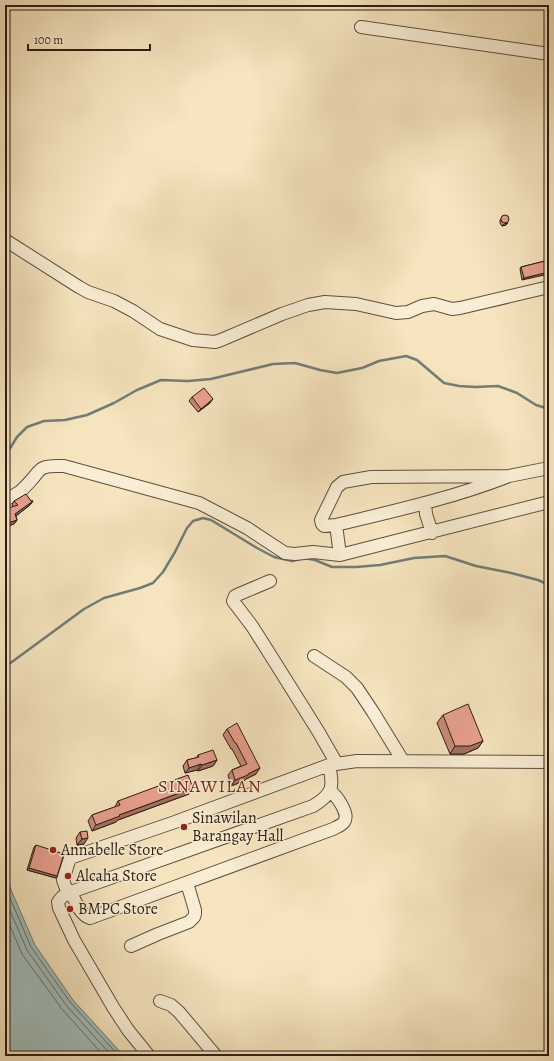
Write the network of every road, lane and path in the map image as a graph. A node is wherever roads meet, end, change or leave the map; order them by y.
1 (361, 27) dead end
2 (549, 54) edge
3 (5, 240) edge
4 (549, 287) edge
5 (549, 468) edge
6 (509, 476) junction
7 (5, 499) edge
8 (549, 502) edge
9 (424, 503) junction
10 (336, 525) junction
11 (432, 532) junction
12 (340, 555) junction
13 (270, 581) dead end
14 (314, 656) dead end
15 (403, 761) junction
16 (549, 762) edge
17 (333, 764) junction
18 (330, 791) junction
19 (187, 883) junction
20 (70, 893) junction
21 (131, 946) dead end
22 (160, 1001) dead end
23 (149, 1056) edge
24 (216, 1056) edge

1 - 2 street
3 - 4 street
5 - 6 street
6 - 9 street
6 - 10 street
7 - 12 street
8 - 11 street
9 - 10 street
9 - 11 street
10 - 12 street
11 - 12 street
13 - 17 street
14 - 15 street
15 - 16 street
15 - 17 street
17 - 18 street
17 - 20 street
18 - 19 street
18 - 20 street
19 - 20 street
19 - 21 street
20 - 23 street
22 - 24 street

